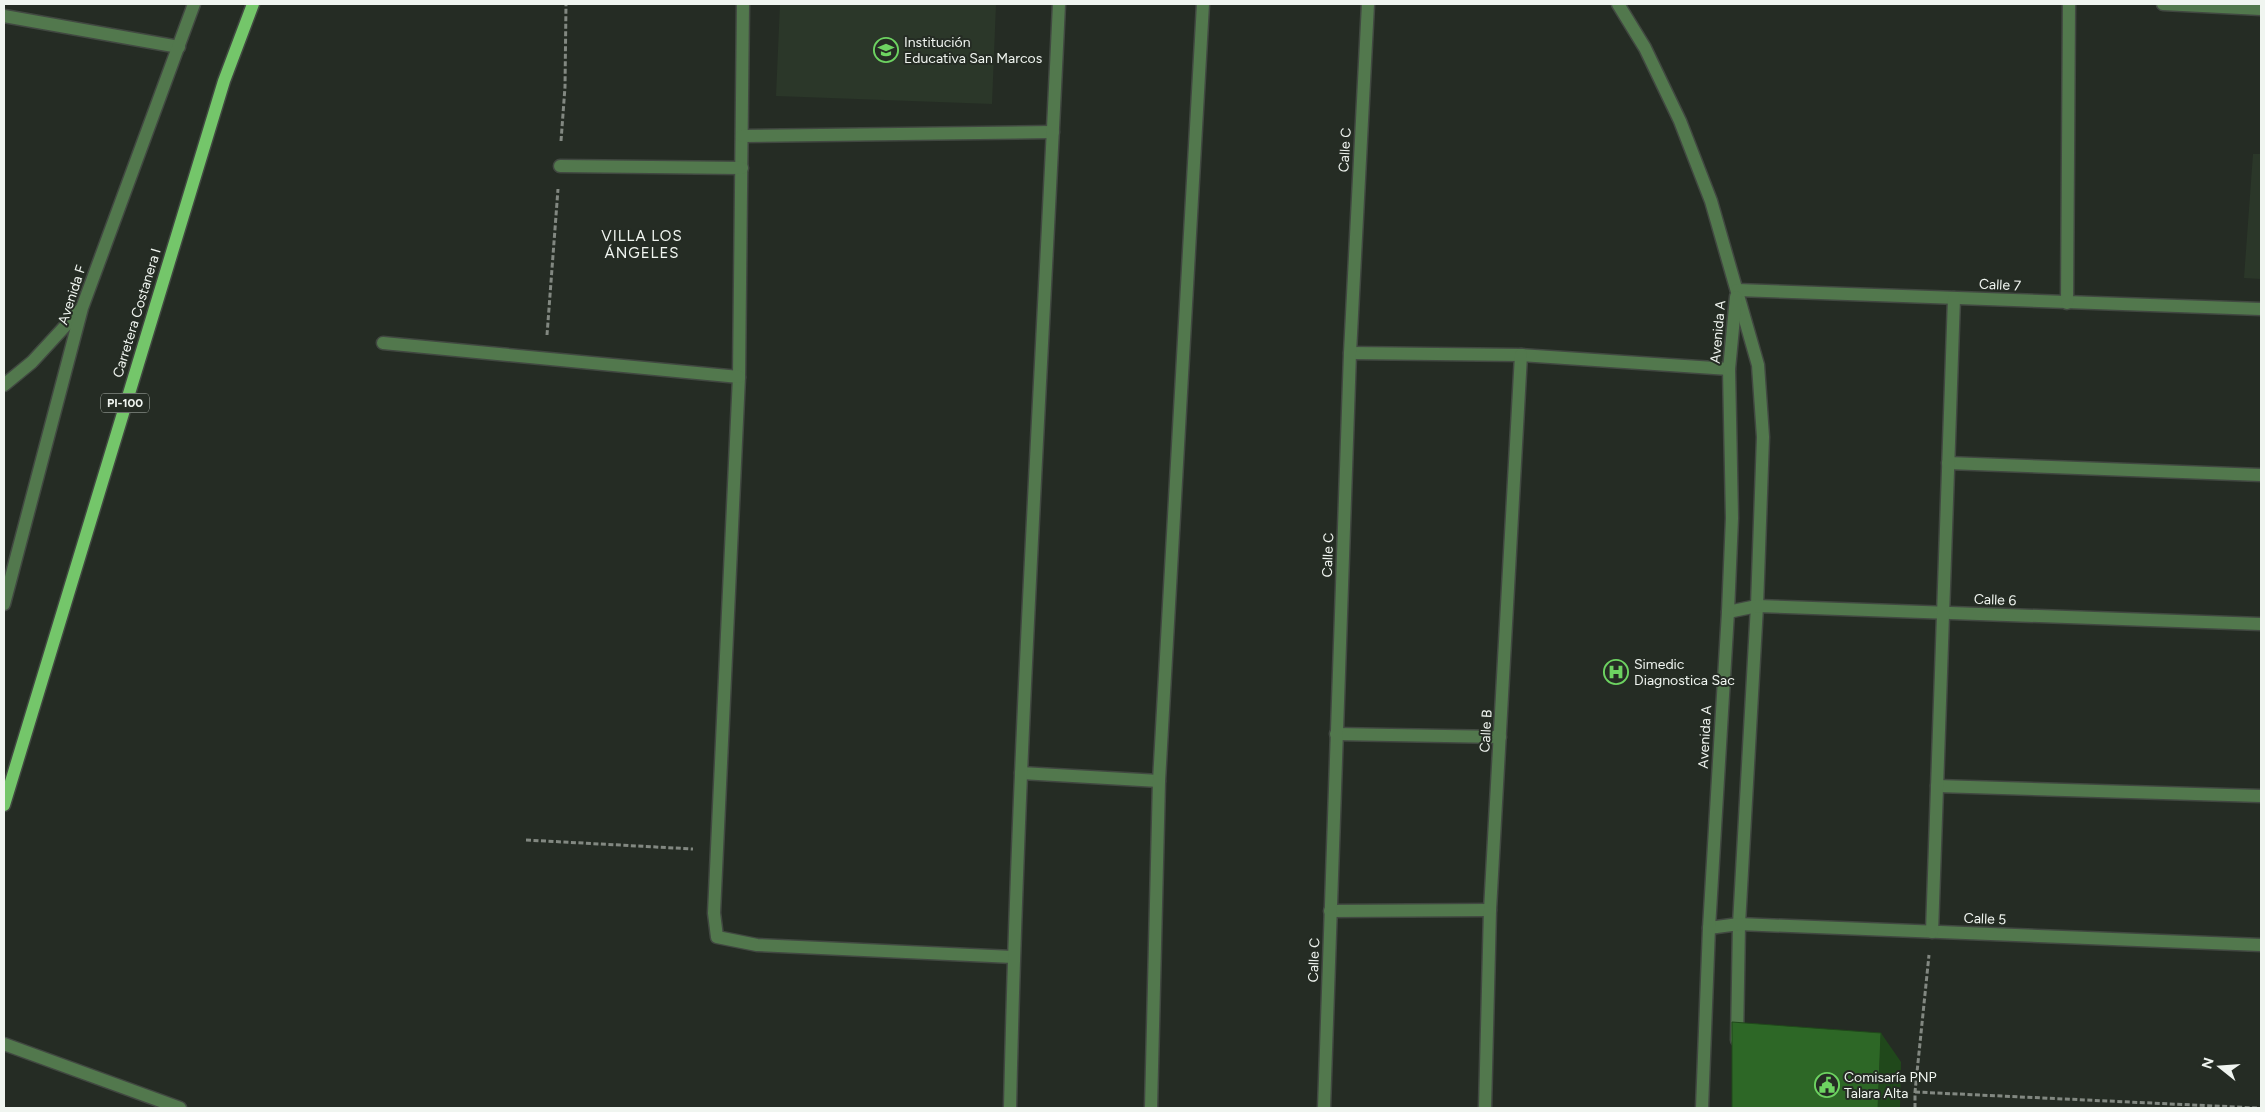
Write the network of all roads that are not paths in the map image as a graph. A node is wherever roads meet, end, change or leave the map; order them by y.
1 (194, 4) edge
2 (253, 4) edge
3 (743, 4) edge
4 (1059, 4) edge
5 (1203, 4) edge
6 (1368, 4) edge
7 (1618, 4) edge
8 (2068, 4) edge
9 (2162, 4) edge
10 (2198, 5) edge
11 (2261, 9) edge
12 (4, 16) edge
13 (179, 47) junction
14 (1053, 132) junction
15 (742, 136) junction
16 (560, 166) dead end
17 (742, 168) junction
18 (1737, 290) junction
19 (1954, 298) junction
20 (2067, 303) junction
21 (82, 308) junction
22 (2261, 310) edge
23 (383, 343) dead end
24 (1350, 353) junction
25 (1521, 355) junction
26 (1729, 369) junction
27 (739, 378) junction
28 (4, 385) edge
29 (1948, 463) junction
30 (2261, 476) edge
31 (4, 604) edge
32 (1757, 606) junction
33 (1728, 612) junction
34 (1943, 613) junction
35 (2261, 624) edge
36 (1336, 734) junction
37 (1500, 737) junction
38 (1021, 773) junction
39 (1159, 781) junction
40 (1937, 786) junction
41 (2261, 796) edge
42 (4, 805) edge
43 (1490, 910) junction
44 (1330, 911) junction
45 (1739, 924) junction
46 (1709, 928) junction
47 (1932, 932) junction
48 (2261, 945) edge
49 (1014, 957) junction
50 (4, 1044) edge
51 (1736, 1050) edge
52 (180, 1108) edge
53 (1010, 1108) edge
54 (1151, 1108) edge
55 (1324, 1108) edge
56 (1485, 1108) edge
57 (1702, 1108) edge

1 - 13 street, Avenida F
2 - 42 main road, Carretera Costanera I / PI-100
3 - 15 street
4 - 14 street
5 - 39 street
6 - 24 street, Calle C
7 - 18 street
8 - 20 street
9 - 10 street
10 - 11 street
12 - 13 street
13 - 21 street, Avenida F
14 - 15 street
14 - 38 street
15 - 17 street
16 - 17 street
17 - 27 street
18 - 19 street, Calle 7
18 - 26 street, Avenida A
18 - 32 street, Avenida A
19 - 20 street, Calle 7
19 - 29 street
20 - 22 street, Calle 7
21 - 28 street
21 - 31 street, Avenida F
23 - 27 street
24 - 25 street
24 - 36 street, Calle C
25 - 26 street
25 - 37 street, Calle B
26 - 33 street, Avenida A
27 - 49 street
29 - 30 street
29 - 34 street
32 - 33 street, Calle 6
32 - 34 street, Calle 6
32 - 45 street, Avenida A
33 - 46 street, Avenida A
34 - 35 street, Calle 6
34 - 40 street
36 - 37 street
36 - 44 street, Calle C
37 - 43 street, Calle B
38 - 39 street
38 - 49 street
39 - 54 street
40 - 41 street
40 - 47 street
43 - 44 street
43 - 56 street, Calle B
44 - 55 street, Calle C
45 - 46 street, Calle 5
45 - 47 street, Calle 5
45 - 51 street, Avenida A
46 - 57 street, Avenida A
47 - 48 street, Calle 5
49 - 53 street
50 - 52 street

